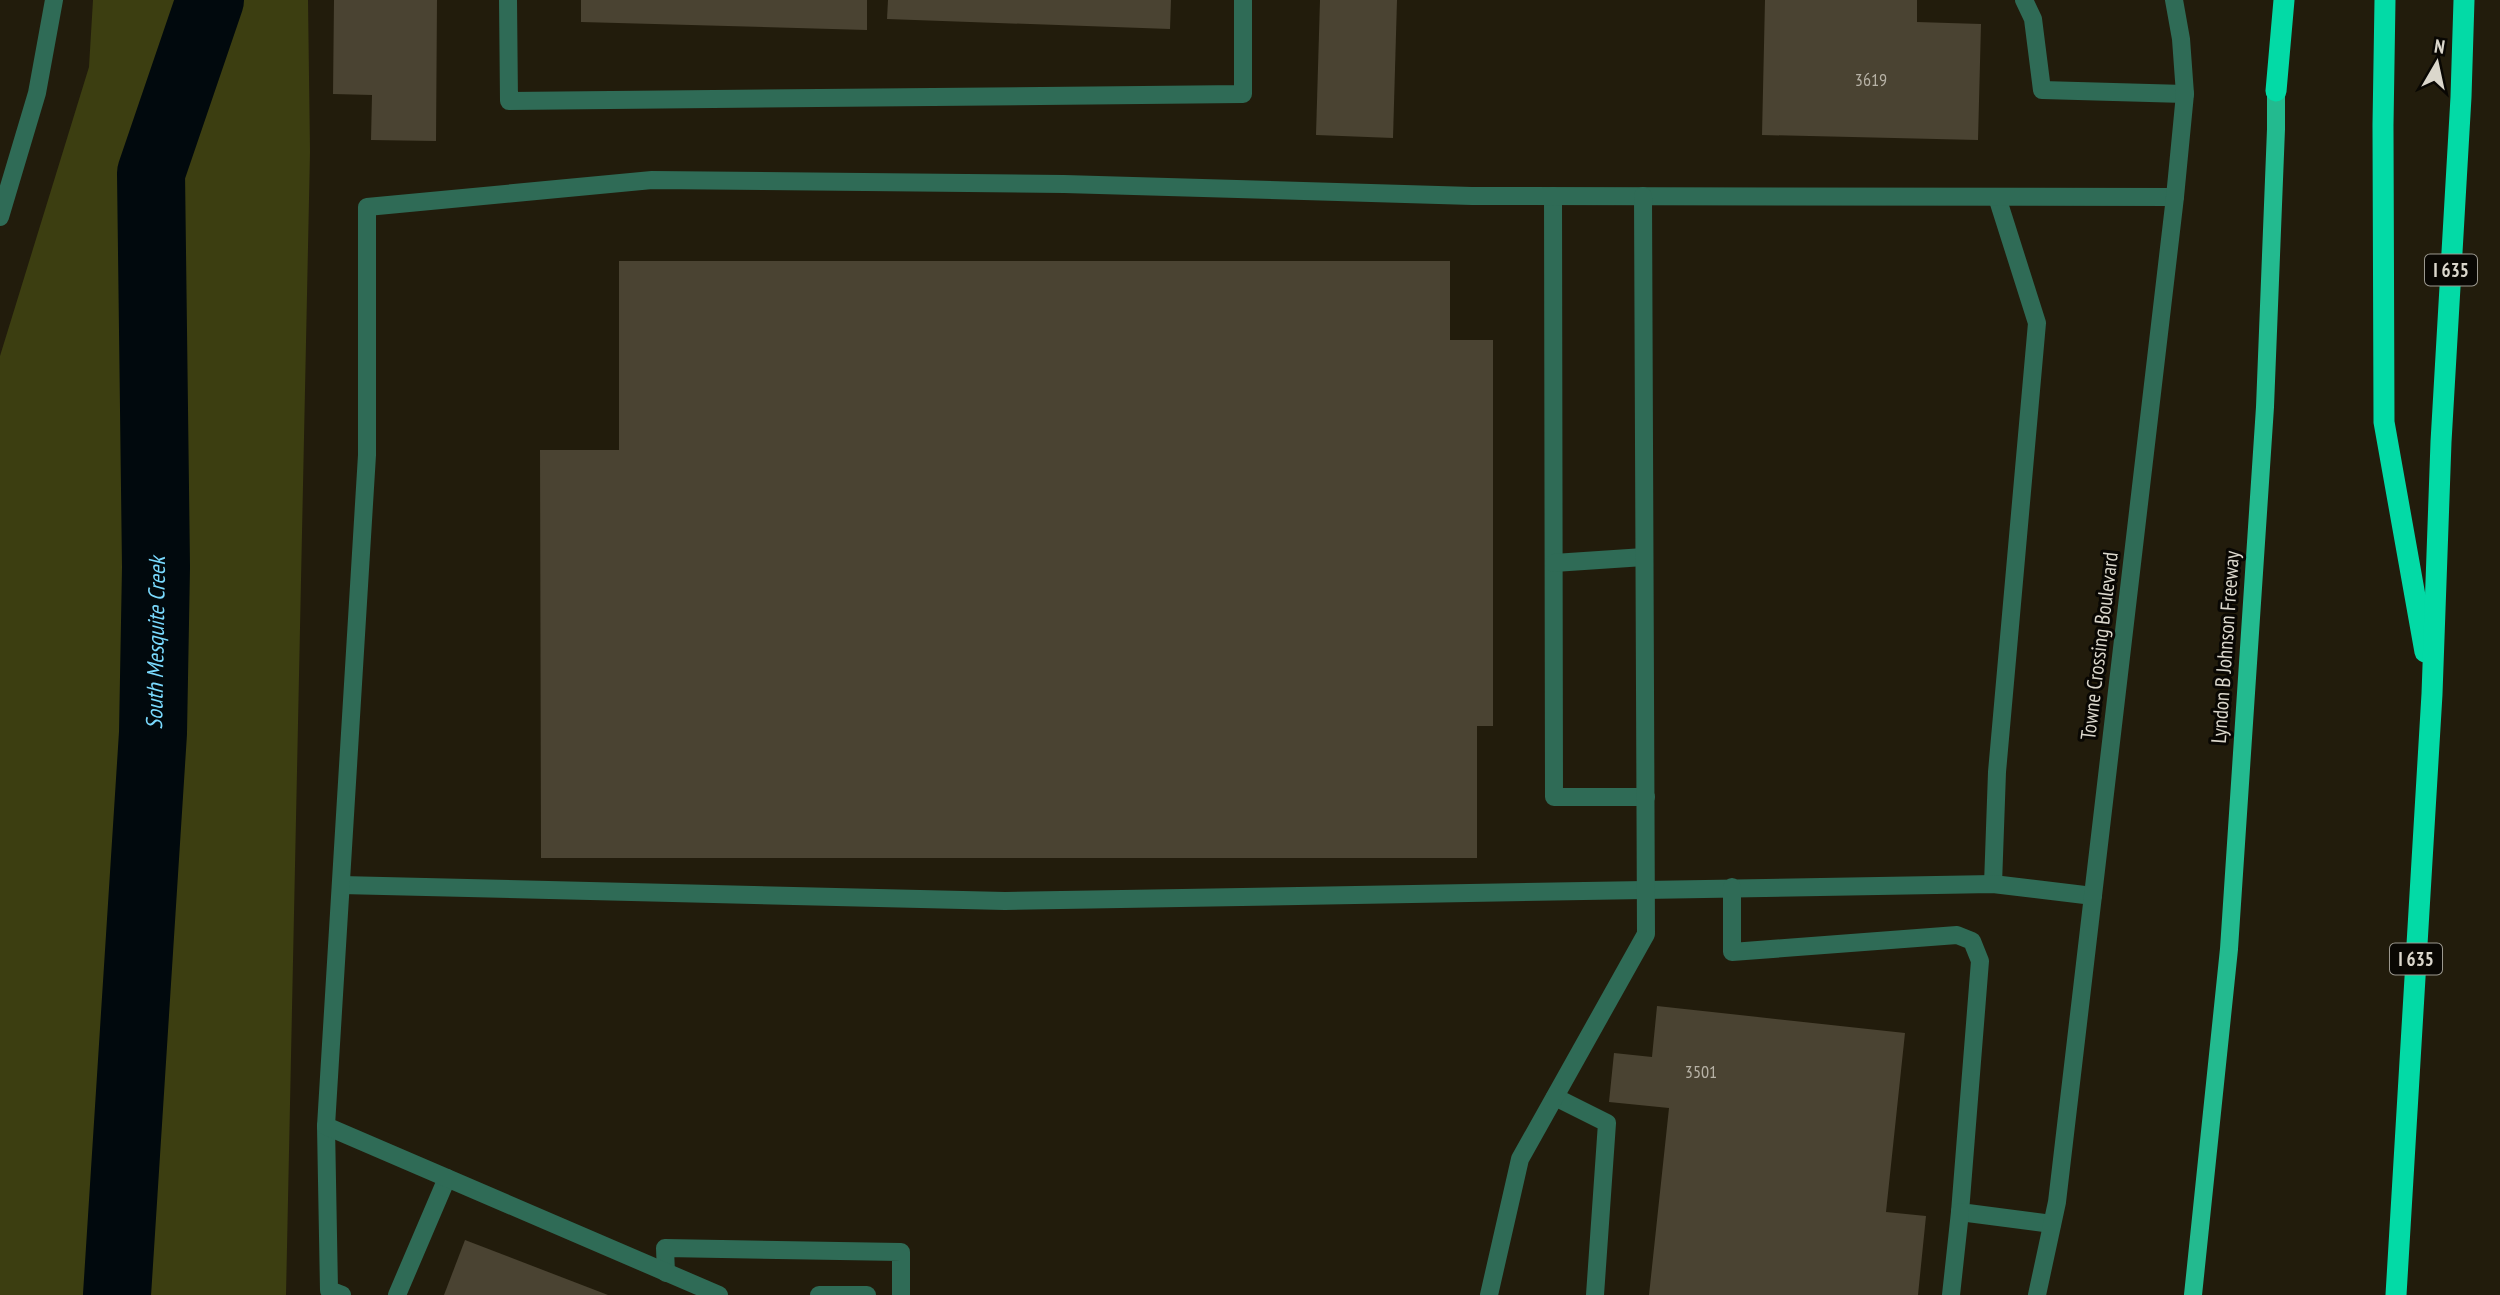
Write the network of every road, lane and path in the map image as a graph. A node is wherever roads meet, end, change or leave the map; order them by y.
1 (54, 0) edge
2 (508, 0) edge
3 (1243, 0) edge
4 (2024, 0) edge
5 (2174, 0) edge
6 (2274, 0) edge
7 (2284, 0) edge
8 (2385, 0) edge
9 (2464, 0) edge
10 (2276, 91) junction
11 (2185, 94) junction
12 (1643, 196) junction
13 (1553, 197) junction
14 (1997, 197) junction
15 (2175, 197) junction
16 (0, 218) edge
17 (1644, 557) junction
18 (1554, 563) junction
19 (2432, 694) junction
20 (1646, 797) junction
21 (1993, 884) junction
22 (341, 885) junction
23 (1732, 887) junction
24 (1646, 888) junction
25 (2092, 896) junction
26 (1555, 1097) junction
27 (326, 1126) junction
28 (447, 1178) junction
29 (1960, 1212) junction
30 (2052, 1224) junction
31 (666, 1273) junction
32 (342, 1295) edge
33 (397, 1295) edge
34 (719, 1295) edge
35 (821, 1295) edge
36 (867, 1295) edge
37 (901, 1295) edge
38 (1489, 1295) edge
39 (1595, 1295) edge
40 (1951, 1295) edge
41 (2037, 1295) edge
42 (2193, 1295) edge
43 (2396, 1295) edge

1 - 16 street
2 - 3 street
4 - 11 street
5 - 11 street, Towne Crossing Boulevard
6 - 10 main road, Lyndon B Johnson Freeway
7 - 10 highway
8 - 19 highway
9 - 19 highway, I 635
10 - 42 main road, Lyndon B Johnson Freeway
11 - 15 street, Towne Crossing Boulevard
12 - 13 street
12 - 14 street
12 - 17 street
13 - 18 street
13 - 22 street
14 - 15 street
14 - 21 street
15 - 25 street, Towne Crossing Boulevard
17 - 18 street
17 - 20 street
18 - 20 street
19 - 43 highway, I 635
20 - 24 street
21 - 23 street
21 - 25 street
22 - 24 street
22 - 27 street
23 - 24 street
23 - 29 street
24 - 26 street
25 - 30 street, Towne Crossing Boulevard
26 - 38 street
26 - 39 street
27 - 28 street
27 - 32 street
28 - 31 street
28 - 33 street
29 - 30 street
29 - 40 street
30 - 41 street, Towne Crossing Boulevard
31 - 34 street
31 - 37 street
35 - 36 street

